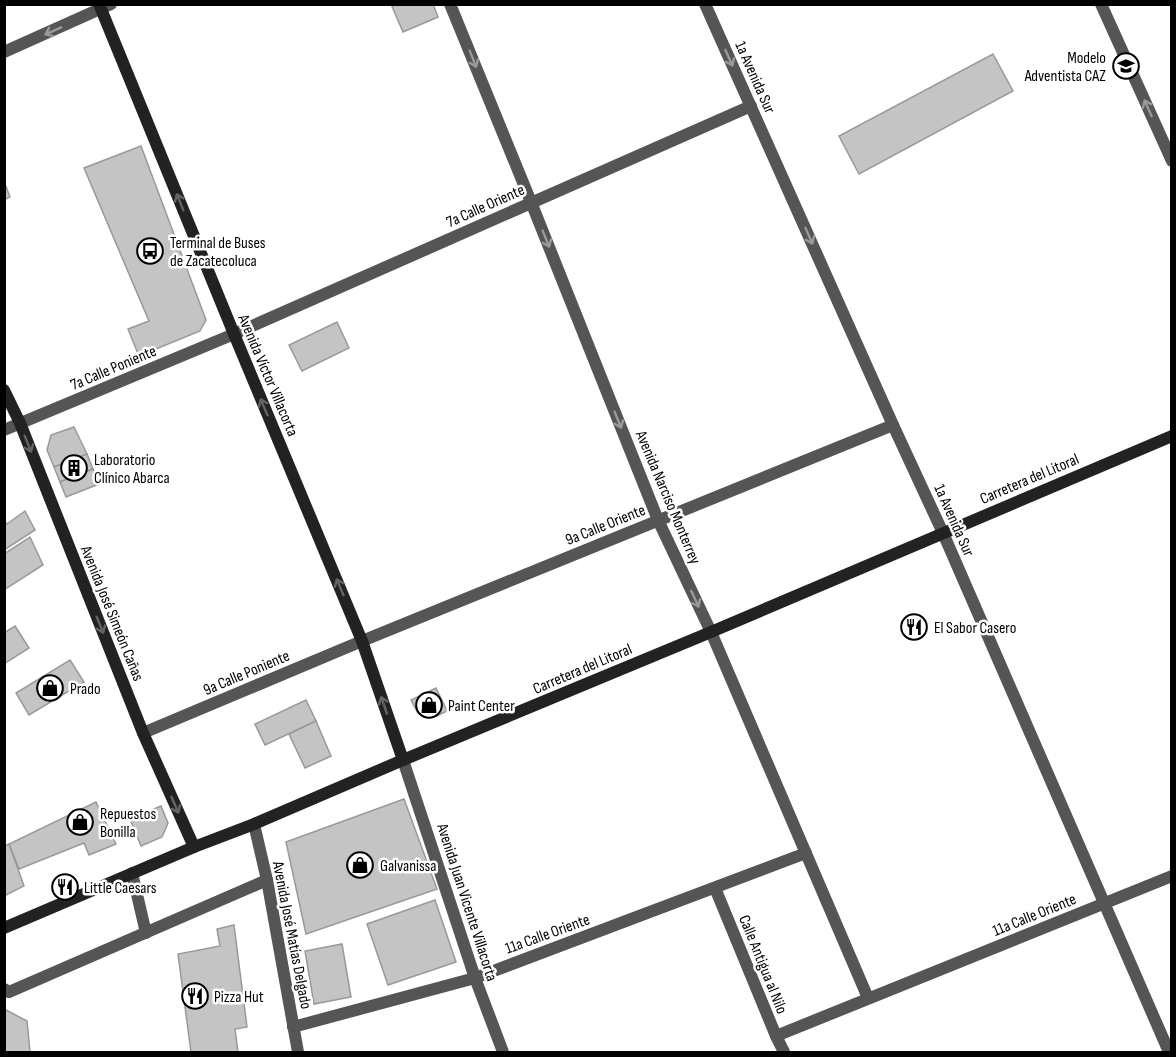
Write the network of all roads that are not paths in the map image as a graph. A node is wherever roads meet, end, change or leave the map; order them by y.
1 (450, 4) edge
2 (705, 4) edge
3 (1101, 4) edge
4 (103, 6) edge
5 (4, 52) edge
6 (751, 106) junction
7 (1172, 161) edge
8 (531, 202) junction
9 (234, 334) junction
10 (4, 390) edge
11 (20, 423) junction
12 (893, 425) junction
13 (4, 430) edge
14 (1172, 436) edge
15 (658, 520) junction
16 (943, 533) junction
17 (711, 633) junction
18 (362, 641) junction
19 (143, 733) junction
20 (403, 760) junction
21 (254, 824) junction
22 (194, 847) junction
23 (806, 853) junction
24 (132, 873) junction
25 (1172, 876) edge
26 (267, 880) junction
27 (715, 888) junction
28 (1104, 903) junction
29 (4, 928) edge
30 (146, 933) junction
31 (475, 978) junction
32 (4, 989) edge
33 (868, 998) junction
34 (293, 1027) junction
35 (776, 1036) junction
36 (298, 1053) edge
37 (503, 1053) edge
38 (784, 1053) edge
39 (1169, 1053) edge

1 -> 8 street, Avenida Narciso Monterrey
2 -> 6 street, 1a Avenida Sur
7 -> 3 street
4 -> 5 street
9 -> 4 main road, Avenida Víctor Villacorta
6 - 8 street, 7a Calle Oriente
6 -> 12 street, 1a Avenida Sur
8 - 9 street, 7a Calle Oriente
8 -> 15 street, Avenida Narciso Monterrey
9 - 11 street, 7a Calle Poniente
18 -> 9 main road, Avenida Víctor Villacorta
10 - 11 main road, Avenida José Simeón Cañas
11 - 13 street, 7a Calle Poniente
11 -> 19 main road, Avenida José Simeón Cañas
12 - 15 street, 9a Calle Oriente
12 - 16 street, 1a Avenida Sur
14 - 16 main road, Carretera del Litoral
15 -> 17 street, Avenida Narciso Monterrey
15 - 18 street, 9a Calle Oriente
16 - 17 main road, Carretera del Litoral
16 - 28 street, 1a Avenida Sur
17 - 20 main road, Carretera del Litoral
17 - 23 street, Avenida Narciso Monterrey
18 - 19 street, 9a Calle Poniente
20 -> 18 main road, Avenida Víctor Villacorta
19 -> 22 main road, Avenida José Simeón Cañas
20 - 21 main road, Carretera del Litoral
20 - 31 street, Avenida Juan Vicente Villacorta
21 - 22 main road, Carretera del Litoral
21 - 26 street, Avenida José Matías Delgado
22 - 24 main road, Carretera del Litoral
23 - 27 street, 11a Calle Oriente
23 - 33 street, Avenida Narciso Monterrey
24 - 29 main road, Carretera del Litoral
24 - 30 street
25 - 28 street, 11a Calle Oriente
26 - 30 street
26 - 34 street, Avenida José Matías Delgado
27 - 31 street, 11a Calle Oriente
27 - 35 street, Calle Antigua al Nilo
28 - 33 street, 11a Calle Oriente
28 - 39 street, 1a Avenida Sur
30 - 32 street
31 - 34 street, 11a Calle Oriente
31 - 37 street, Avenida Juan Vicente Villacorta
33 - 35 street, 11a Calle Oriente
34 - 36 street, Avenida José Matías Delgado
35 - 38 street, Calle Antigua al Nilo

